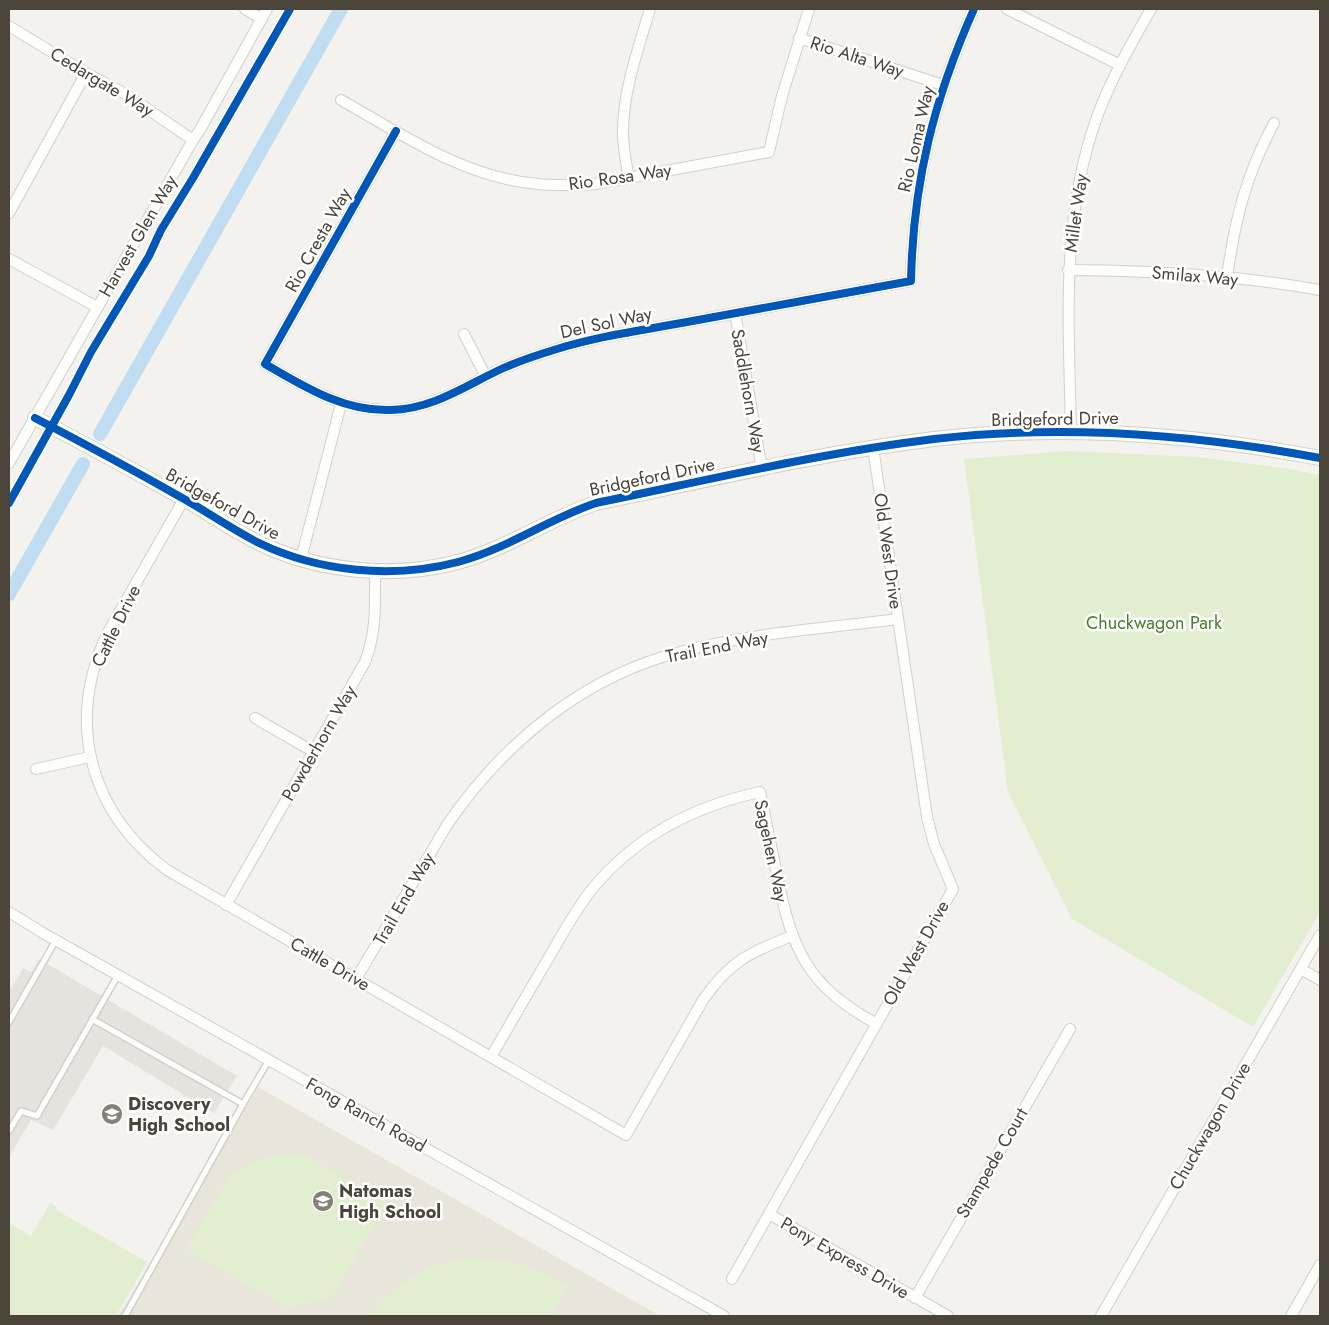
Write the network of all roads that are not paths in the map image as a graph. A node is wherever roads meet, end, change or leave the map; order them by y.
1 (245, 9) edge
2 (268, 9) edge
3 (650, 9) edge
4 (810, 9) edge
5 (974, 9) edge
6 (1006, 9) edge
7 (1151, 9) edge
8 (262, 18) junction
9 (9, 26) edge
10 (799, 38) junction
11 (1120, 65) junction
12 (86, 73) junction
13 (943, 85) junction
14 (341, 100) dead end
15 (1274, 123) dead end
16 (396, 131) junction
17 (193, 140) junction
18 (629, 178) junction
19 (9, 213) edge
20 (9, 259) edge
21 (1068, 270) junction
22 (1227, 277) junction
23 (911, 281) joint
24 (1320, 290) edge
25 (97, 307) junction
26 (735, 313) junction
27 (464, 334) dead end
28 (265, 364) joint
29 (486, 377) junction
30 (341, 404) junction
31 (35, 418) junction
32 (1070, 432) junction
33 (873, 447) junction
34 (1320, 458) edge
35 (9, 463) edge
36 (762, 470) junction
37 (184, 499) junction
38 (301, 559) junction
39 (375, 571) junction
40 (898, 619) junction
41 (255, 718) dead end
42 (314, 752) junction
43 (90, 757) junction
44 (36, 769) dead end
45 (226, 905) junction
46 (9, 912) edge
47 (1320, 935) edge
48 (792, 936) junction
49 (56, 940) junction
50 (1301, 969) junction
51 (118, 975) junction
52 (356, 979) junction
53 (1320, 980) edge
54 (92, 1019) junction
55 (9, 1022) edge
56 (877, 1024) junction
57 (1070, 1029) dead end
58 (491, 1057) junction
59 (270, 1060) junction
60 (243, 1104) junction
61 (9, 1132) edge
62 (769, 1214) junction
63 (1320, 1266) edge
64 (732, 1279) dead end
65 (915, 1298) junction
66 (125, 1316) edge
67 (724, 1316) edge
68 (948, 1316) edge
69 (1100, 1316) edge
70 (1291, 1316) edge

1 - 8 street
2 - 8 street, Harvest Glen Way
3 - 18 street
4 - 10 street
5 - 13 street, Rio Loma Way
6 - 11 street
7 - 11 street, Millet Way
8 - 17 street, Harvest Glen Way
9 - 12 street, Cedargate Way
10 - 13 street, Rio Alta Way
10 - 18 street, Rio Rosa Way
11 - 21 street, Millet Way
12 - 17 street, Cedargate Way
12 - 19 street
13 - 23 street, Rio Loma Way
14 - 16 street, Rio Rosa Way
15 - 22 street
16 - 18 street, Rio Rosa Way
16 - 28 street, Rio Cresta Way
17 - 25 street, Harvest Glen Way
20 - 25 street
21 - 22 street, Smilax Way
21 - 32 street, Millet Way
22 - 24 street, Smilax Way
23 - 26 street, Del Sol Way
25 - 31 street, Harvest Glen Way
26 - 29 street, Del Sol Way
26 - 36 street, Saddlehorn Way
27 - 29 street
28 - 30 street, Del Sol Way
29 - 30 street, Del Sol Way
30 - 38 street
31 - 35 street, Harvest Glen Way
31 - 37 street, Bridgeford Drive
32 - 33 street, Bridgeford Drive
32 - 34 street, Bridgeford Drive
33 - 36 street, Bridgeford Drive
33 - 40 street, Old West Drive
36 - 39 street, Bridgeford Drive
37 - 38 street, Bridgeford Drive
37 - 43 street, Cattle Drive
38 - 39 street, Bridgeford Drive
39 - 42 street, Powderhorn Way
40 - 52 street, Trail End Way
40 - 56 street, Old West Drive
41 - 42 street
42 - 45 street, Powderhorn Way
43 - 44 street
43 - 45 street, Cattle Drive
45 - 52 street, Cattle Drive
46 - 49 street, Fong Ranch Road
47 - 50 street, Chuckwagon Drive
48 - 56 street, Sagehen Way
48 - 58 street, Cattle Drive
48 - 58 street, Sagehen Way
49 - 51 street, Fong Ranch Road
49 - 55 lane
50 - 53 street
50 - 69 street, Chuckwagon Drive
51 - 54 lane
51 - 59 street, Fong Ranch Road
52 - 58 street, Cattle Drive
54 - 60 lane
54 - 61 lane
56 - 62 street, Old West Drive
57 - 65 street, Stampede Court
59 - 60 lane
59 - 67 street, Fong Ranch Road
60 - 66 lane
62 - 64 street, Old West Drive
62 - 65 street, Pony Express Drive
63 - 70 street
65 - 68 street, Pony Express Drive

